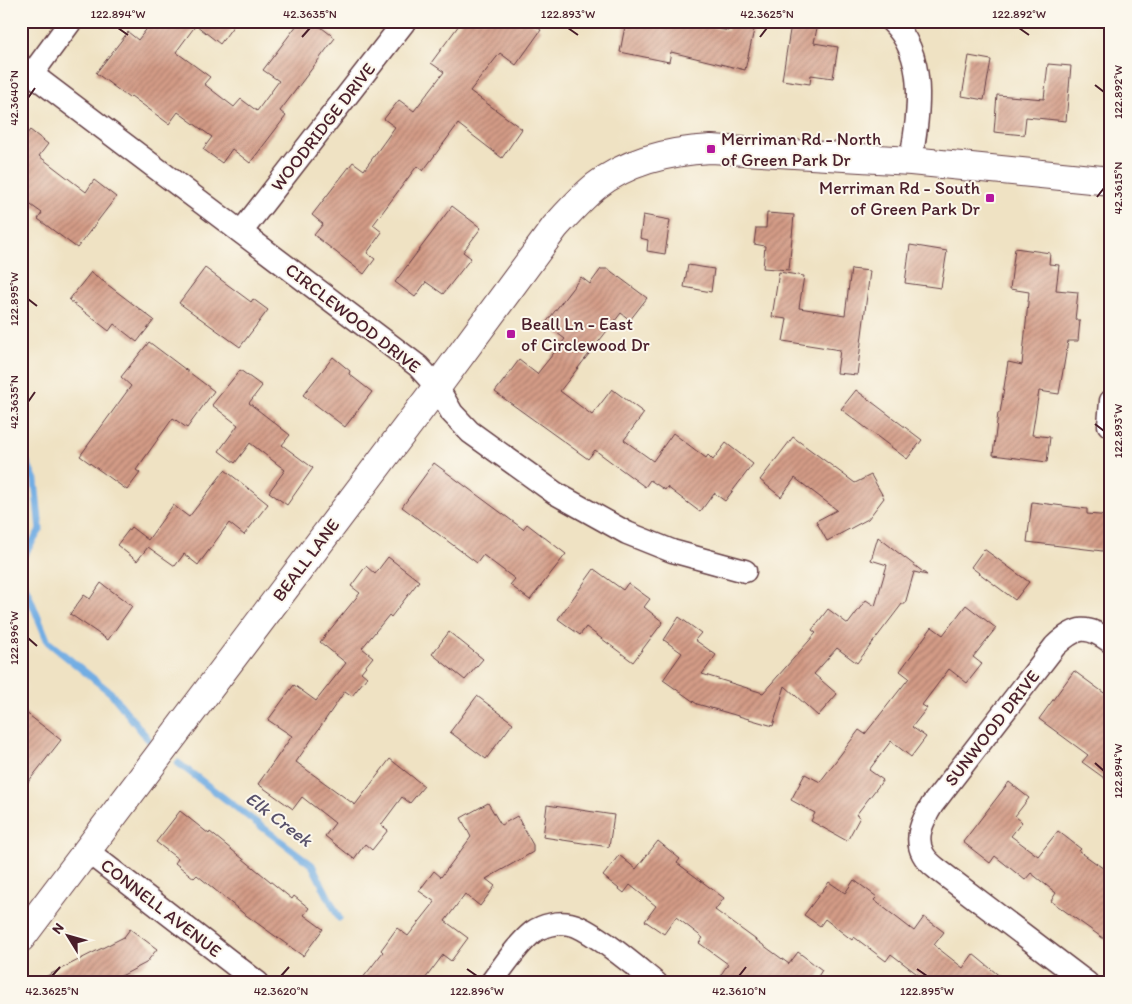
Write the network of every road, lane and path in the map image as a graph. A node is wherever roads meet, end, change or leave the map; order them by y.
1 (71, 21) edge
2 (405, 21) edge
3 (891, 21) edge
4 (26, 70) edge
5 (911, 161) junction
6 (1111, 181) edge
7 (241, 232) junction
8 (437, 387) junction
9 (1111, 401) edge
10 (1109, 425) dead end
11 (745, 571) dead end
12 (1111, 642) edge
13 (87, 851) junction
14 (21, 938) edge
15 (258, 983) edge
16 (491, 983) edge
17 (656, 983) edge
18 (1087, 983) edge

1 - 4 street
2 - 7 street, WOODRIDGE DRIVE
3 - 5 street
4 - 7 street, CIRCLEWOOD DRIVE
5 - 6 street, BEALL LANE
5 - 8 street, BEALL LANE
7 - 8 street, CIRCLEWOOD DRIVE
8 - 11 street, CIRCLEWOOD DRIVE
8 - 13 street, BEALL LANE
9 - 10 street
12 - 18 street, SUNWOOD DRIVE
13 - 14 street, BEALL LANE
13 - 15 street, CONNELL AVENUE
16 - 17 street

